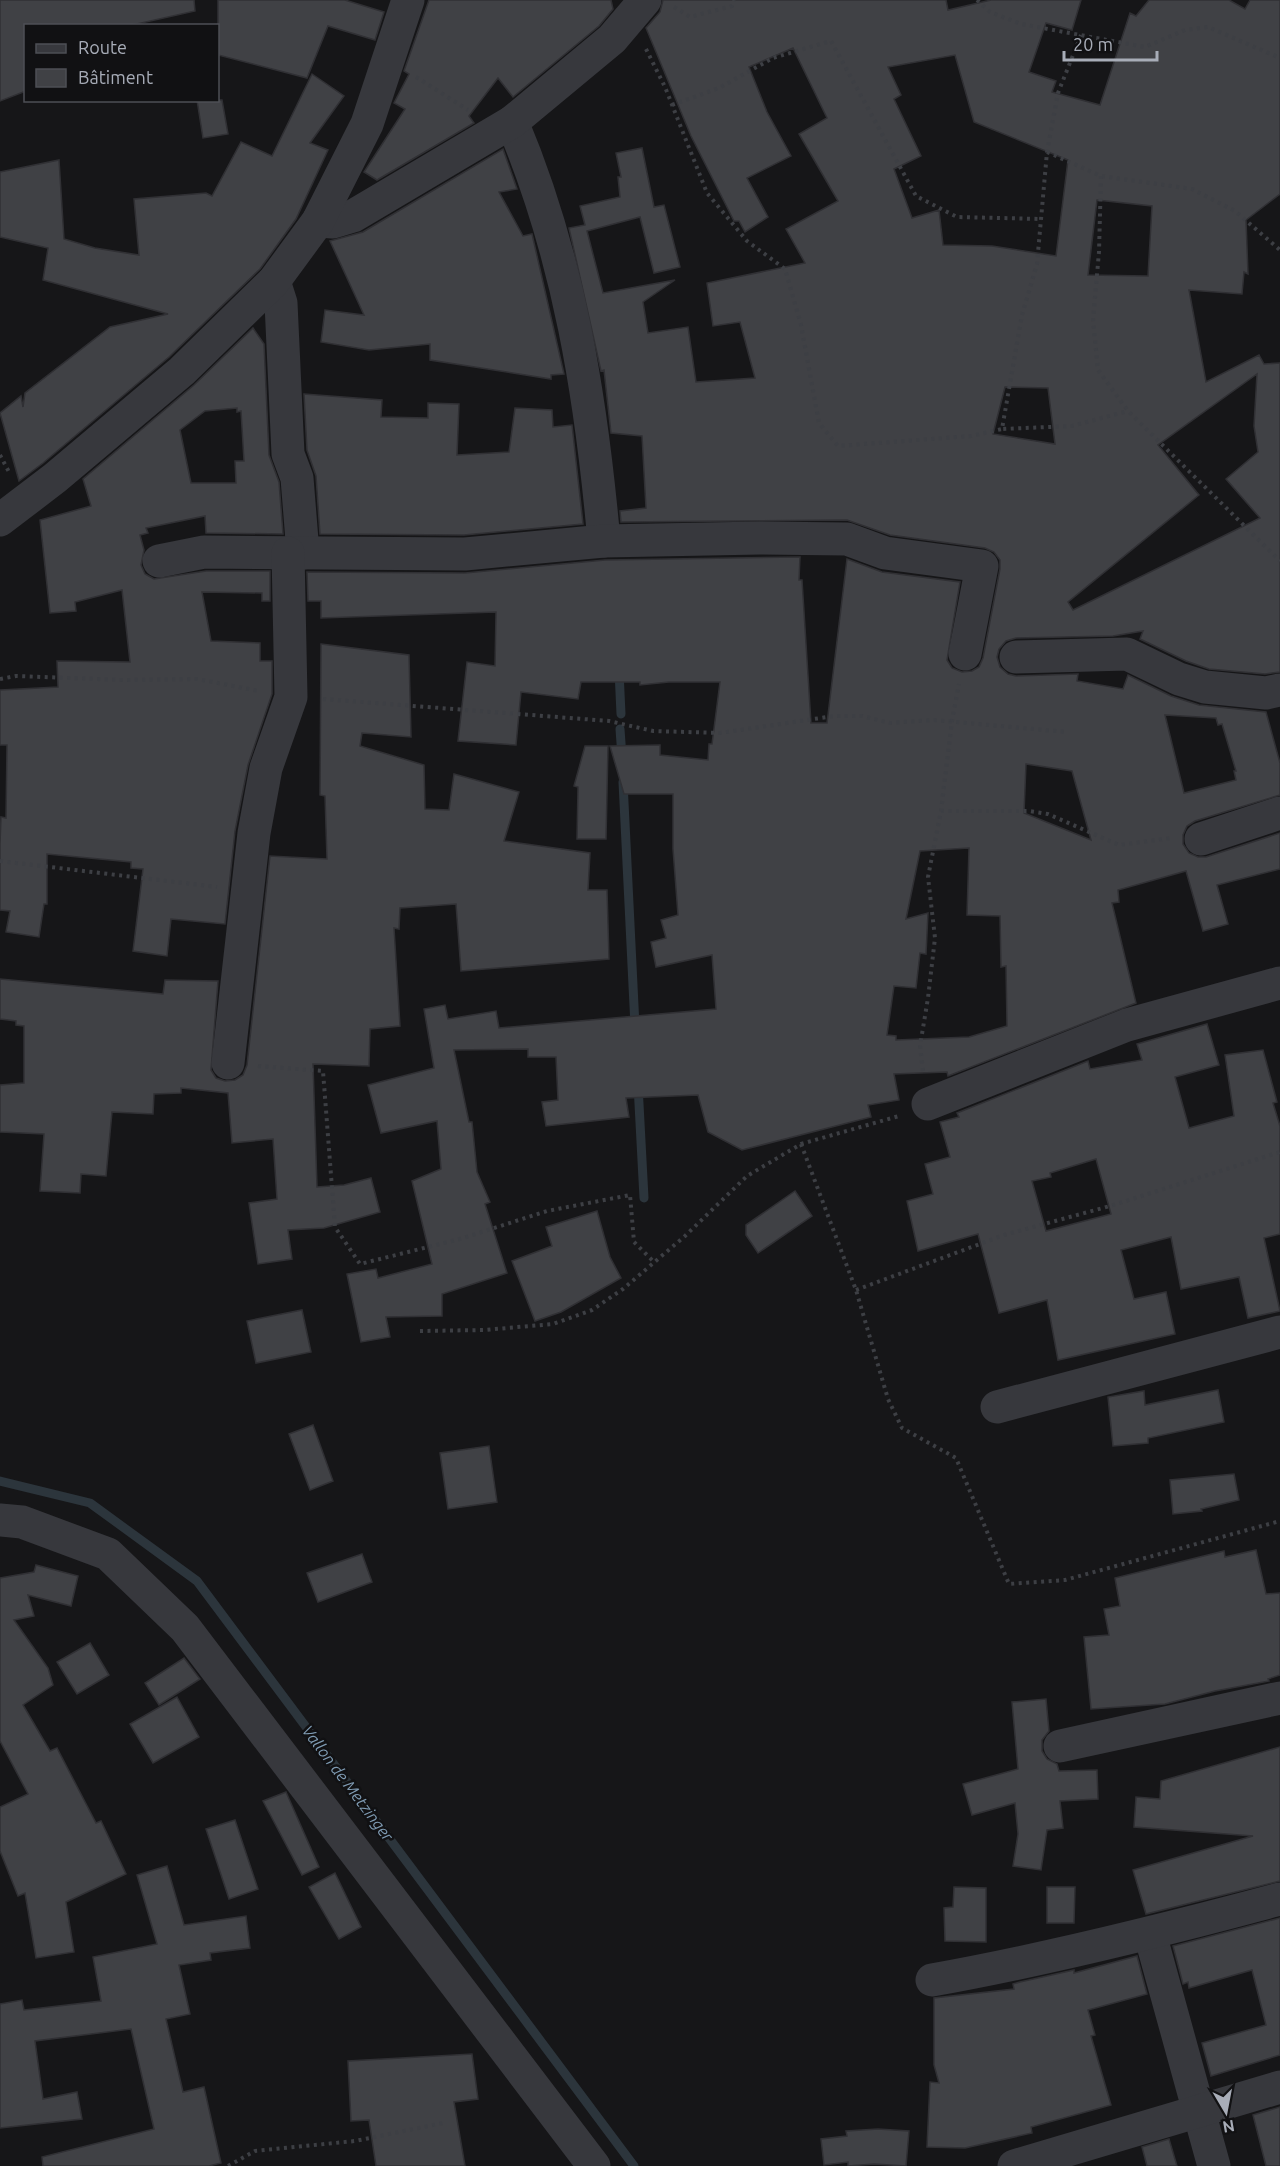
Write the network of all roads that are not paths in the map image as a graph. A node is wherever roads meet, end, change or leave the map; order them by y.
1 (408, 0) edge
2 (638, 8) edge
3 (502, 128) junction
4 (318, 221) junction
5 (274, 281) junction
6 (0, 520) edge
7 (604, 541) junction
8 (296, 553) junction
9 (159, 561) dead end
10 (965, 654) dead end
11 (1016, 657) dead end
12 (1280, 690) edge
13 (1280, 813) edge
14 (1202, 839) road end
15 (1280, 983) edge
16 (228, 1063) road end
17 (928, 1104) road end
18 (1280, 1332) edge
19 (997, 1407) dead end
20 (0, 1520) edge
21 (1280, 1698) edge
22 (1060, 1746) dead end
23 (1280, 1899) edge
24 (1150, 1934) junction
25 (932, 1980) dead end
26 (1280, 2087) edge
27 (1199, 2111) junction
28 (594, 2166) edge
29 (1014, 2166) edge
30 (1214, 2166) edge

1 - 4 street
2 - 3 street
3 - 4 street
3 - 7 street
4 - 5 street
5 - 6 street
5 - 8 street
7 - 8 street
7 - 10 street
8 - 9 street
8 - 16 street
11 - 12 street
13 - 14 street
15 - 17 street
18 - 19 street
20 - 28 street
21 - 22 street
23 - 24 street
24 - 25 street
24 - 27 street
26 - 27 street
27 - 29 street
27 - 30 street

